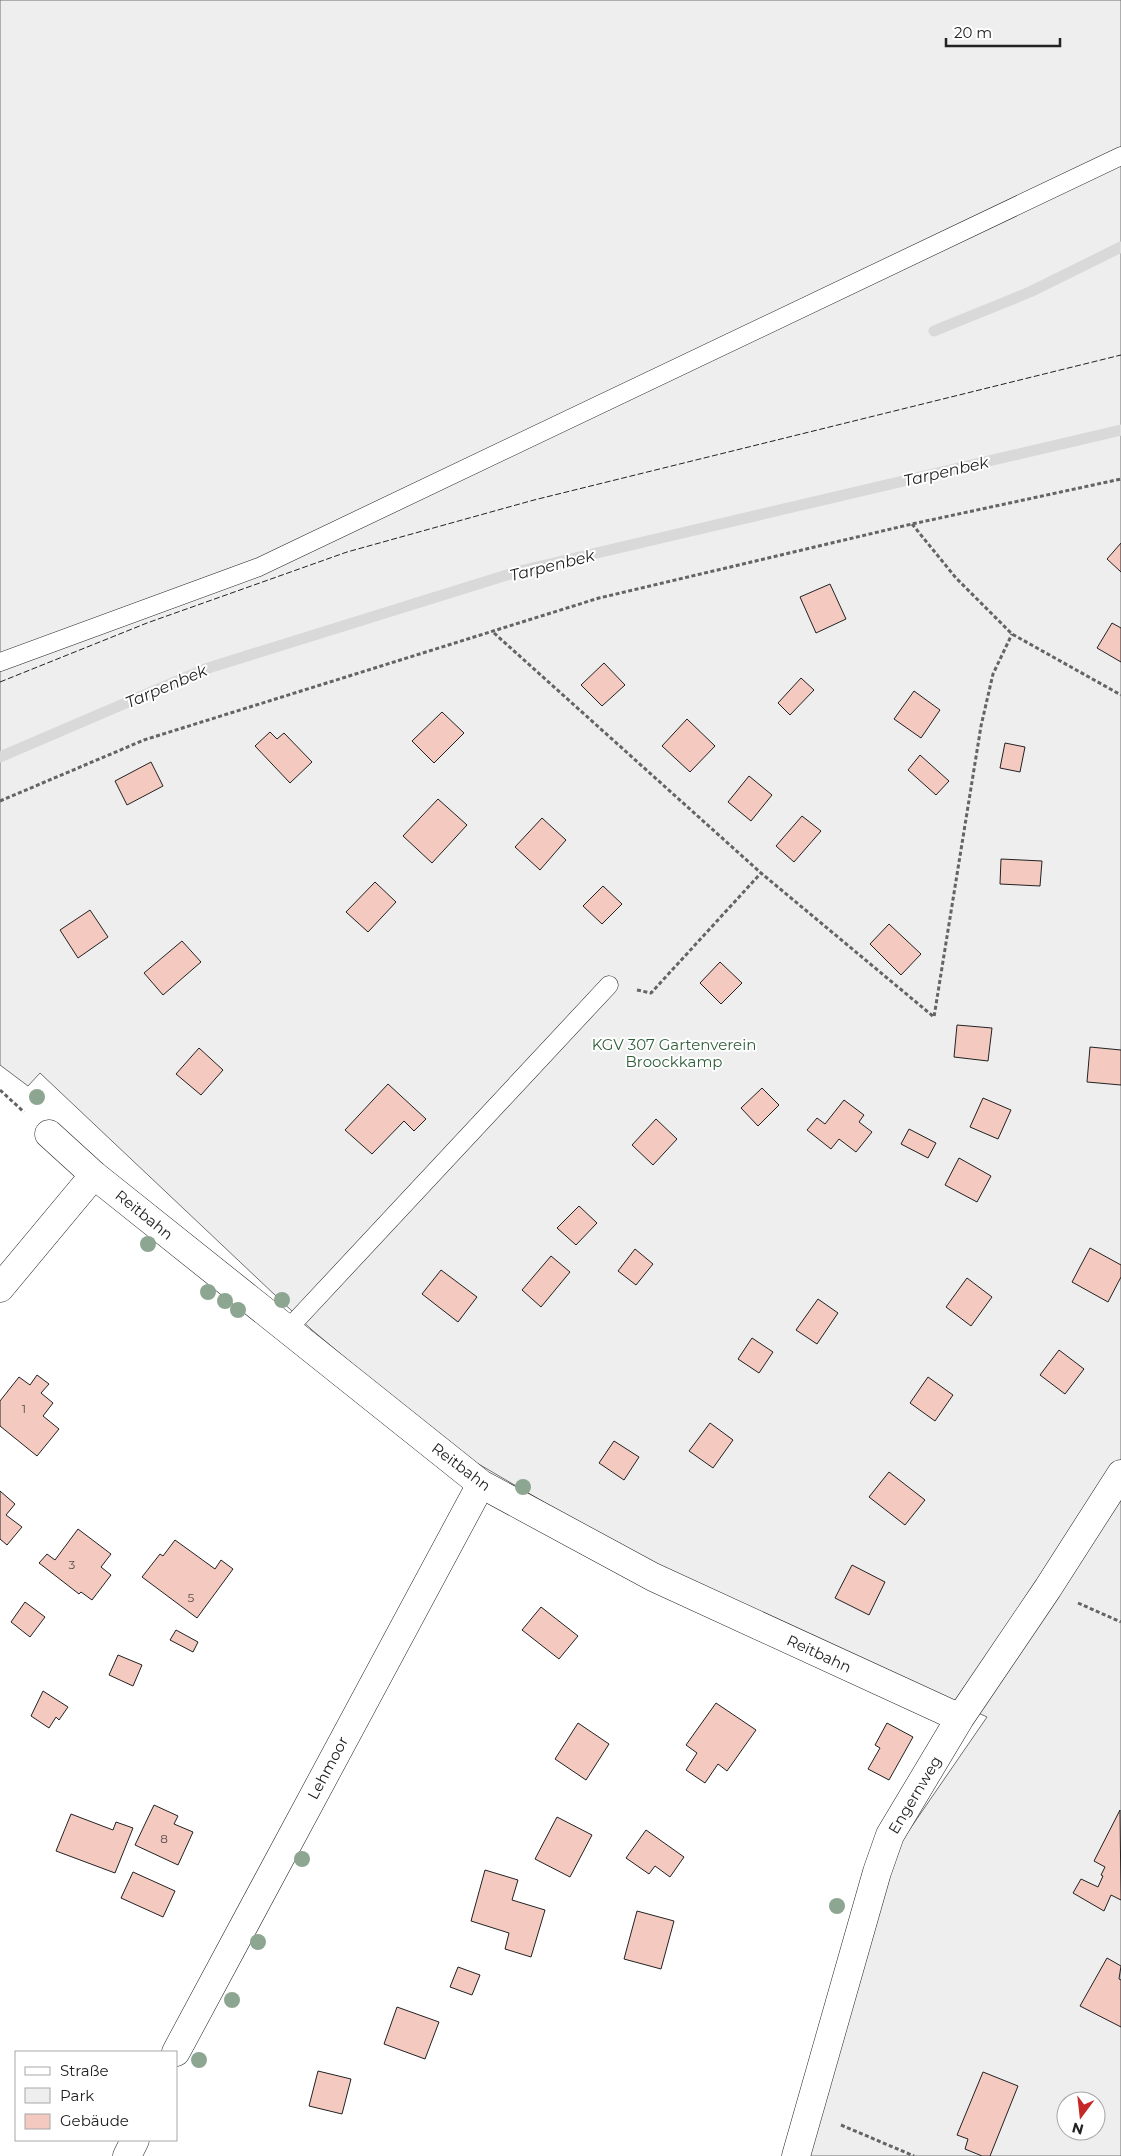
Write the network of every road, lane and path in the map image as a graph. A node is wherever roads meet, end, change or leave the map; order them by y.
1 (1121, 156) edge
2 (1121, 479) edge
3 (912, 524) junction
4 (494, 632) junction
5 (1012, 634) junction
6 (0, 662) edge
7 (1121, 695) edge
8 (0, 801) edge
9 (761, 873) junction
10 (609, 985) joint
11 (49, 1134) dead end
12 (94, 1175) junction
13 (0, 1288) edge
14 (287, 1330) junction
15 (1121, 1474) edge
16 (481, 1484) junction
17 (1048, 1588) junction
18 (1121, 1622) edge
19 (960, 1718) junction
20 (177, 2051) edge
21 (808, 2117) junction
22 (135, 2141) edge
23 (128, 2156) edge
24 (796, 2156) edge
25 (914, 2156) edge

1 - 6 lane
2 - 3 path
3 - 4 path
3 - 5 path
4 - 8 path
4 - 9 path
5 - 7 path
5 - 9 path
9 - 10 path
10 - 14 lane
11 - 12 street, Reitbahn
12 - 13 street
12 - 14 street, Reitbahn
14 - 16 street, Reitbahn
15 - 17 street, Engernweg
16 - 19 street, Reitbahn
16 - 20 street, Lehmoor
17 - 18 path
17 - 19 street, Engernweg
19 - 21 street, Engernweg
21 - 24 street, Engernweg
21 - 25 path
22 - 23 street

